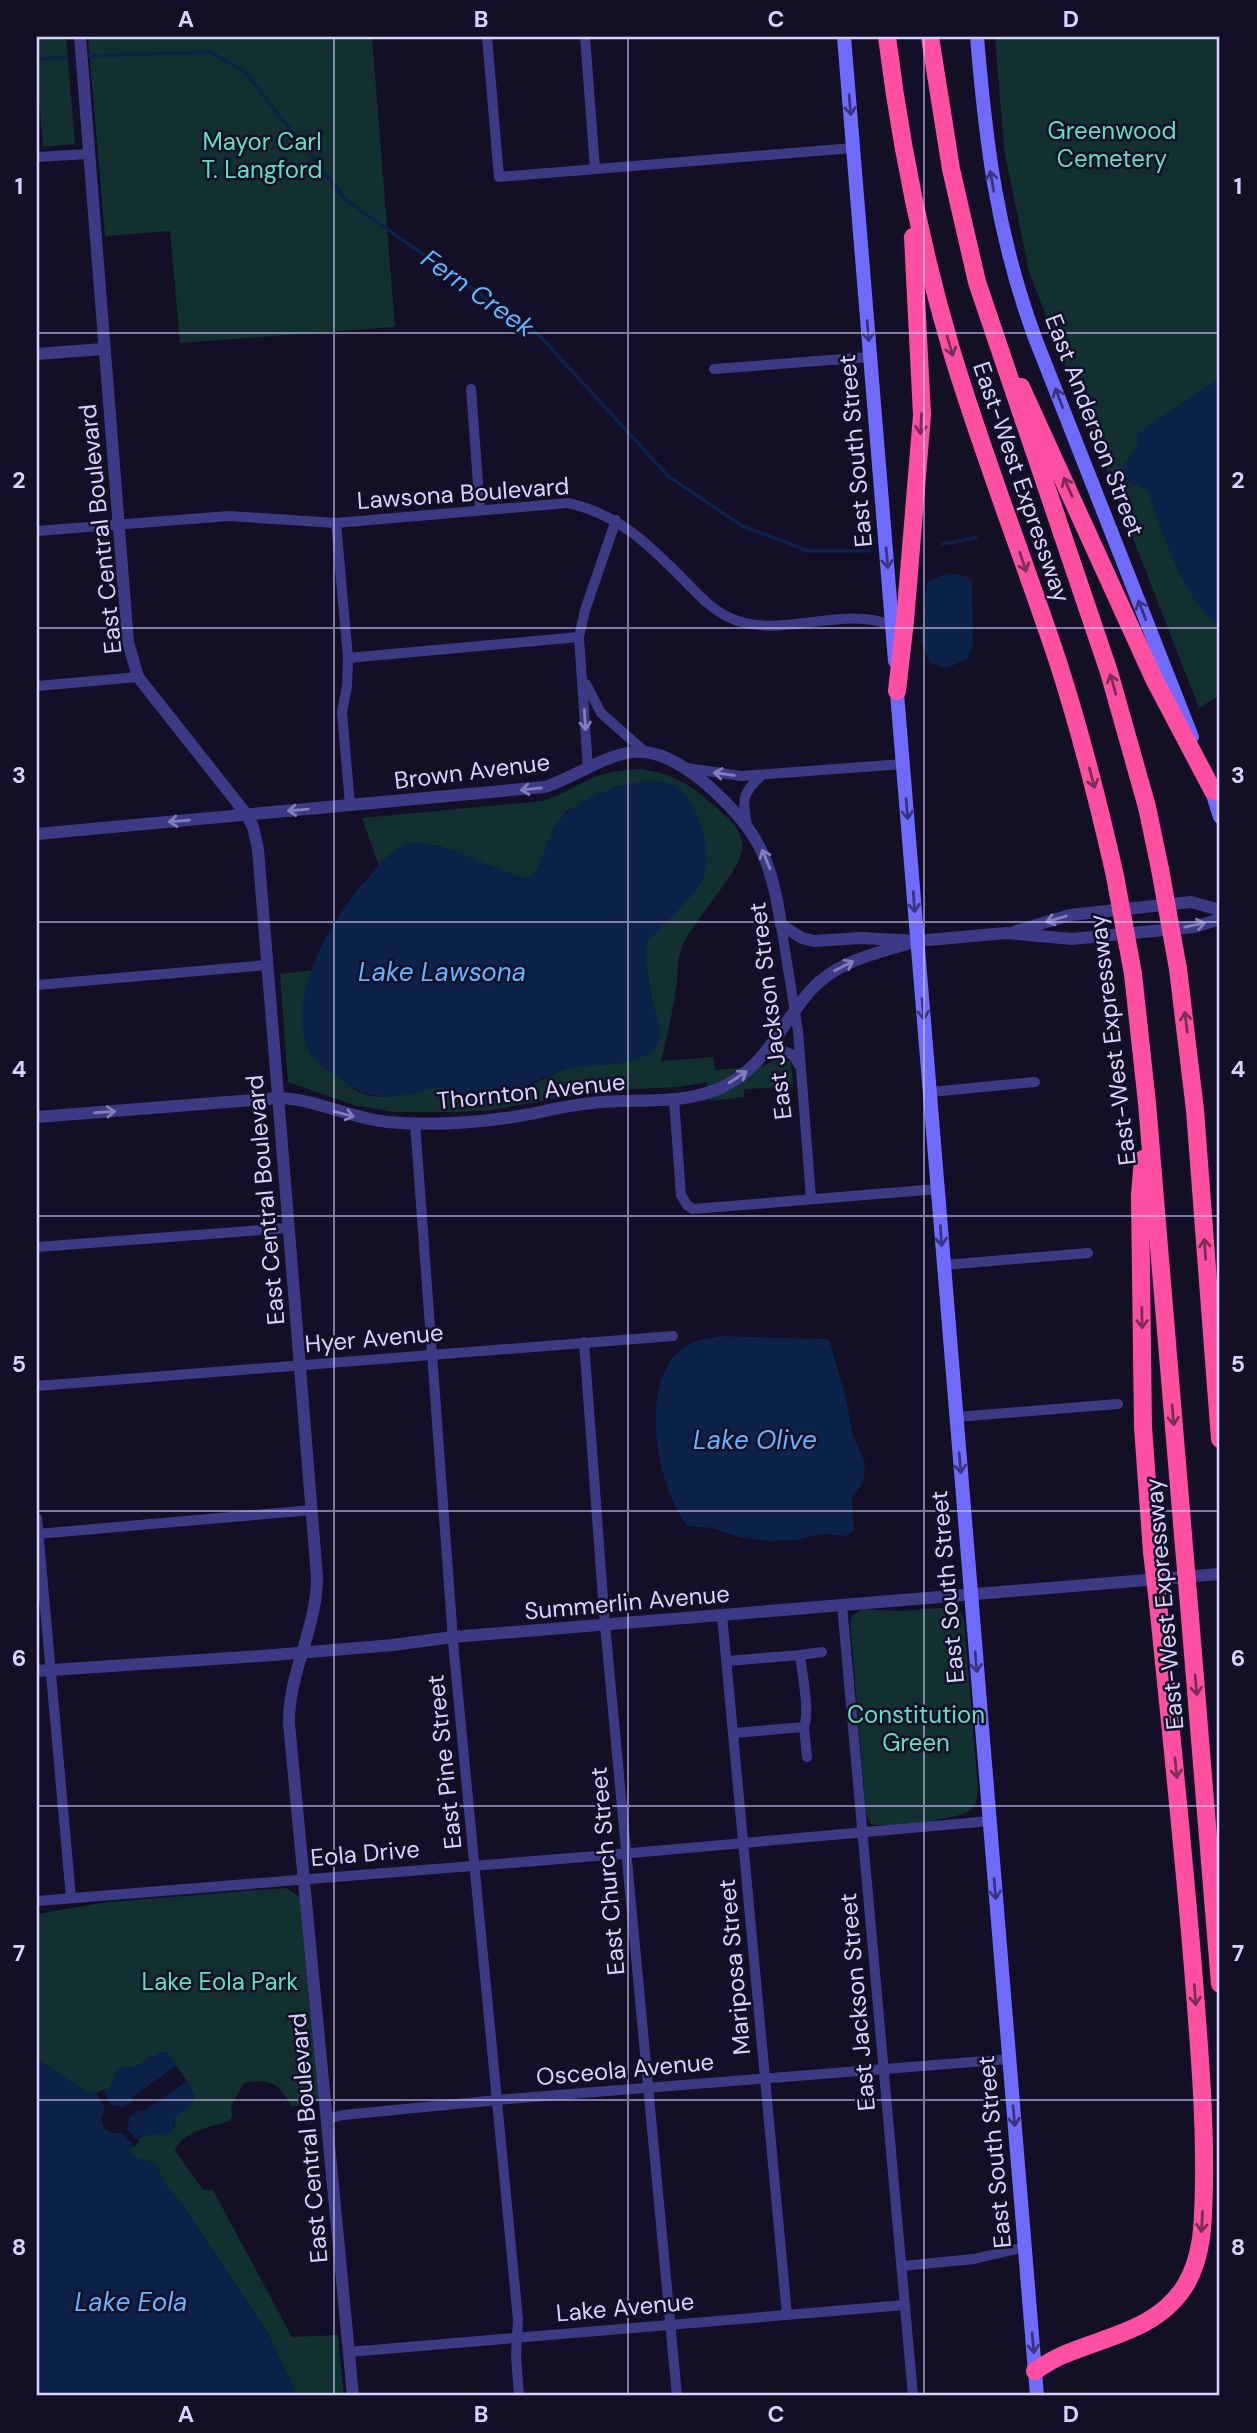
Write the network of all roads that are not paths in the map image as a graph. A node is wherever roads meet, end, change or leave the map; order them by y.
1 (80, 37) edge
2 (487, 37) edge
3 (585, 37) edge
4 (844, 37) edge
5 (887, 37) edge
6 (932, 37) edge
7 (977, 37) edge
8 (853, 148) junction
9 (89, 154) junction
10 (37, 157) edge
11 (595, 169) junction
12 (911, 184) junction
13 (987, 316) junction
14 (103, 349) junction
15 (37, 354) edge
16 (870, 357) junction
17 (714, 369) dead end
18 (471, 389) dead end
19 (480, 510) junction
20 (616, 520) junction
21 (336, 523) junction
22 (119, 524) junction
23 (37, 531) edge
24 (893, 626) junction
25 (579, 637) junction
26 (348, 658) junction
27 (582, 672) junction
28 (138, 677) junction
29 (37, 687) edge
30 (897, 691) junction
31 (644, 751) junction
32 (903, 764) junction
33 (687, 768) junction
34 (589, 769) junction
35 (762, 774) junction
36 (1213, 791) junction
37 (350, 805) junction
38 (247, 815) junction
39 (1220, 817) edge
40 (747, 825) junction
41 (37, 834) edge
42 (1220, 910) edge
43 (1220, 919) edge
44 (780, 925) junction
45 (1006, 933) junction
46 (917, 941) junction
47 (267, 965) junction
48 (37, 985) edge
49 (795, 1012) junction
50 (767, 1052) junction
51 (801, 1075) junction
52 (1035, 1082) dead end
53 (930, 1092) junction
54 (279, 1098) junction
55 (674, 1100) junction
56 (1147, 1103) junction
57 (37, 1117) edge
58 (415, 1123) junction
59 (937, 1189) junction
60 (811, 1198) junction
61 (288, 1228) junction
62 (37, 1247) edge
63 (1088, 1253) dead end
64 (944, 1265) junction
65 (673, 1336) dead end
66 (584, 1342) junction
67 (433, 1354) junction
68 (300, 1366) junction
69 (37, 1386) edge
70 (1118, 1404) dead end
71 (956, 1418) junction
72 (1220, 1439) edge
73 (312, 1510) junction
74 (37, 1518) edge
75 (37, 1534) edge
76 (1220, 1574) edge
77 (970, 1594) junction
78 (842, 1605) junction
79 (722, 1615) junction
80 (605, 1625) junction
81 (453, 1637) junction
82 (303, 1652) junction
83 (822, 1652) dead end
84 (800, 1655) junction
85 (727, 1661) junction
86 (43, 1671) edge
87 (804, 1727) junction
88 (734, 1733) junction
89 (807, 1757) dead end
90 (990, 1821) junction
91 (862, 1833) junction
92 (744, 1843) junction
93 (626, 1853) junction
94 (475, 1864) junction
95 (305, 1879) junction
96 (71, 1898) junction
97 (37, 1901) edge
98 (1220, 1984) edge
99 (1010, 2059) junction
100 (884, 2069) junction
101 (766, 2079) junction
102 (648, 2089) junction
103 (496, 2101) junction
104 (327, 2119) junction
105 (1025, 2247) junction
106 (902, 2266) junction
107 (905, 2305) junction
108 (787, 2315) junction
109 (670, 2324) junction
110 (517, 2337) junction
111 (349, 2352) junction
112 (1035, 2371) junction
113 (353, 2396) edge
114 (519, 2396) edge
115 (677, 2396) edge
116 (913, 2396) edge
117 (1037, 2396) edge

1 - 9 street, East Central Boulevard
2 - 11 street
3 - 11 street
4 -> 8 main road, East South Street
5 - 12 highway, East-West Expressway
6 - 13 highway, East-West Expressway
36 -> 7 main road, East Anderson Street
8 - 11 street
8 -> 16 main road, East South Street
9 - 10 street
9 - 14 street, East Central Boulevard
12 -> 30 highway
12 -> 56 highway, East-West Expressway, bridge
36 -> 13 highway
72 -> 13 highway, East-West Expressway, bridge
14 - 15 street
14 - 22 street, East Central Boulevard
16 - 17 street
16 -> 24 main road, East South Street
18 - 19 street
19 - 20 street, Lawsona Boulevard
19 - 21 street, Lawsona Boulevard
20 - 24 street, Lawsona Boulevard
20 - 25 street
21 - 22 street, Lawsona Boulevard
21 - 26 street
22 - 23 street, Lawsona Boulevard
22 - 28 street, East Central Boulevard
24 - 30 main road, East South Street
25 - 26 street
25 - 27 street
26 - 37 street
27 - 31 street
27 -> 34 street
28 - 29 street
28 - 38 street, East Central Boulevard
30 - 32 main road, East South Street
31 - 33 street
31 - 34 street, Brown Avenue
32 - 35 street
32 -> 46 main road, East South Street
35 -> 33 street
33 - 40 street, East Jackson Street
34 -> 37 street, Brown Avenue
35 - 40 street, East Jackson Street
36 - 39 main road, East Anderson Street
37 -> 38 street, Brown Avenue
38 -> 41 street, Brown Avenue
38 - 47 street, East Central Boulevard
44 -> 40 street, East Jackson Street
42 -> 45 street
45 -> 43 street
44 - 46 street
44 - 49 street, East Jackson Street
45 - 46 street
49 -> 46 street, Thornton Avenue
46 -> 53 main road, East South Street
47 - 48 street
47 - 54 street, East Central Boulevard
49 - 50 street, Thornton Avenue
49 - 51 street, East Jackson Street
50 - 51 street
55 -> 50 street, Thornton Avenue
51 - 60 street, East Jackson Street
52 - 53 street
53 - 59 main road, East South Street
57 -> 54 street, Thornton Avenue
54 -> 58 street, Thornton Avenue
54 - 61 street, East Central Boulevard
55 - 58 street, Thornton Avenue
55 - 60 street
56 -> 98 highway, East-West Expressway, bridge
56 -> 112 highway, bridge
58 - 67 street, East Pine Street
59 - 60 street
59 -> 64 main road, East South Street
61 - 62 street
61 - 68 street, East Central Boulevard
63 - 64 street
64 - 71 main road, East South Street
65 - 66 street, Hyer Avenue
66 - 67 street, Hyer Avenue
66 - 80 street, East Church Street
67 - 68 street, Hyer Avenue
67 - 81 street, East Pine Street
68 - 69 street, Hyer Avenue
68 - 73 street, East Central Boulevard
70 - 71 street
71 -> 77 main road, East South Street
73 - 75 street
73 - 82 street, East Central Boulevard
74 - 75 street
75 - 86 street
76 - 77 street, Summerlin Avenue
77 - 78 street, Summerlin Avenue
77 -> 90 main road, East South Street
78 - 79 street, Summerlin Avenue
78 - 91 street, East Jackson Street
79 - 80 street, Summerlin Avenue
79 - 85 street, Mariposa Street
80 - 81 street, Summerlin Avenue
80 - 93 street, East Church Street
81 - 82 street, Summerlin Avenue
81 - 94 street, East Pine Street
82 - 86 street, Summerlin Avenue
82 - 95 street, East Central Boulevard
83 - 84 street
84 - 85 street
84 - 87 street
85 - 88 street, Mariposa Street
86 - 96 street
87 - 88 street
87 - 89 street
88 - 92 street, Mariposa Street
90 - 91 street, Eola Drive
90 -> 99 main road, East South Street
91 - 92 street, Eola Drive
91 - 100 street, East Jackson Street
92 - 93 street, Eola Drive
92 - 101 street, Mariposa Street
93 - 94 street, Eola Drive
93 - 102 street, East Church Street
94 - 95 street, Eola Drive
94 - 103 street, East Pine Street
95 - 96 street, Eola Drive
95 - 104 street, East Central Boulevard
96 - 97 street, Eola Drive
99 - 100 street, Osceola Avenue
99 -> 105 main road, East South Street
100 - 101 street, Osceola Avenue
100 - 106 street, East Jackson Street
101 - 102 street, Osceola Avenue
101 - 108 street, Mariposa Street
102 - 103 street, Osceola Avenue
102 - 109 street, East Church Street
103 - 104 street, Osceola Avenue
103 - 110 street, East Pine Street
104 - 111 street, East Central Boulevard
105 - 106 street
105 -> 112 main road, East South Street
106 - 107 street, East Jackson Street
107 - 108 street, Lake Avenue
107 - 116 street, East Jackson Street
108 - 109 street, Lake Avenue
109 - 110 street, Lake Avenue
109 - 115 street, East Church Street
110 - 111 street, Lake Avenue
110 - 114 street, East Pine Street
111 - 113 street, East Central Boulevard
112 - 117 main road, East South Street

